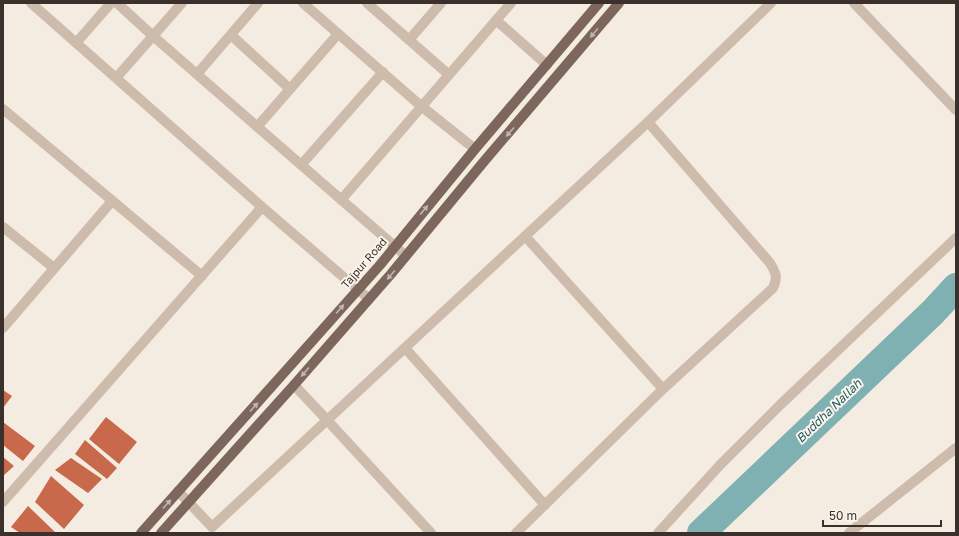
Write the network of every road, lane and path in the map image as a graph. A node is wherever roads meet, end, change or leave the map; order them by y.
1 (31, 3) edge
2 (111, 3) edge
3 (117, 3) edge
4 (182, 3) edge
5 (258, 3) edge
6 (303, 3) edge
7 (367, 3) edge
8 (441, 3) edge
9 (511, 3) edge
10 (599, 3) edge
11 (619, 3) edge
12 (771, 3) edge
13 (854, 3) edge
14 (496, 20) junction
15 (338, 34) junction
16 (230, 35) junction
17 (153, 36) junction
18 (409, 40) junction
19 (76, 43) junction
20 (547, 65) junction
21 (383, 72) junction
22 (197, 74) junction
23 (448, 74) junction
24 (116, 78) junction
25 (290, 89) junction
26 (421, 106) junction
27 (3, 109) edge
28 (956, 110) edge
29 (648, 122) junction
30 (257, 127) junction
31 (474, 149) junction
32 (301, 165) junction
33 (341, 200) junction
34 (112, 201) junction
35 (262, 207) junction
36 (3, 227) edge
37 (525, 236) junction
38 (956, 238) edge
39 (394, 246) junction
40 (406, 256) junction
41 (54, 268) junction
42 (202, 276) junction
43 (358, 289) junction
44 (369, 299) junction
45 (3, 328) edge
46 (405, 348) junction
47 (294, 385) junction
48 (663, 389) junction
49 (327, 420) junction
50 (956, 448) edge
51 (178, 491) junction
52 (3, 502) edge
53 (189, 502) junction
54 (545, 505) junction
55 (215, 530) edge
56 (141, 533) edge
57 (162, 533) edge
58 (431, 533) edge
59 (516, 533) edge
60 (658, 533) edge
61 (849, 533) edge

1 - 19 street
2 - 19 street
3 - 17 street
4 - 17 street
5 - 16 street
6 - 15 street
7 - 18 street
8 - 18 street
9 - 14 street
10 - 20 main road, Tajpur Road
11 -> 40 main road
12 - 29 street
13 - 28 street
14 - 20 street
14 - 23 street
15 - 21 street
15 - 25 street
16 - 22 street
16 - 25 street
17 - 22 street
17 - 24 street
18 - 23 street
19 - 24 street
20 - 31 main road, Tajpur Road
21 - 26 street
21 - 32 street
22 - 30 street
23 - 26 street
24 - 35 street
25 - 30 street
26 - 31 street
26 - 33 street
27 - 34 street
29 - 37 street
29 - 48 street
30 - 32 street
39 -> 31 main road, Tajpur Road
32 - 33 street
33 - 39 street
34 - 41 street
34 - 42 street
35 - 42 street
35 - 43 street
36 - 41 street
37 - 46 street
37 - 48 street
38 - 60 street
39 - 40 street
39 - 43 main road, Tajpur Road
40 -> 44 main road
41 - 45 street
42 - 52 street
43 - 44 street
51 -> 43 main road, Tajpur Road
44 -> 47 main road
46 - 49 street
46 - 54 street
47 - 49 street
47 - 53 main road
48 - 54 street
49 - 55 street
49 - 58 street
50 - 61 street
51 - 53 street
56 -> 51 main road, Tajpur Road
53 - 55 street
53 - 57 main road
54 - 59 street

